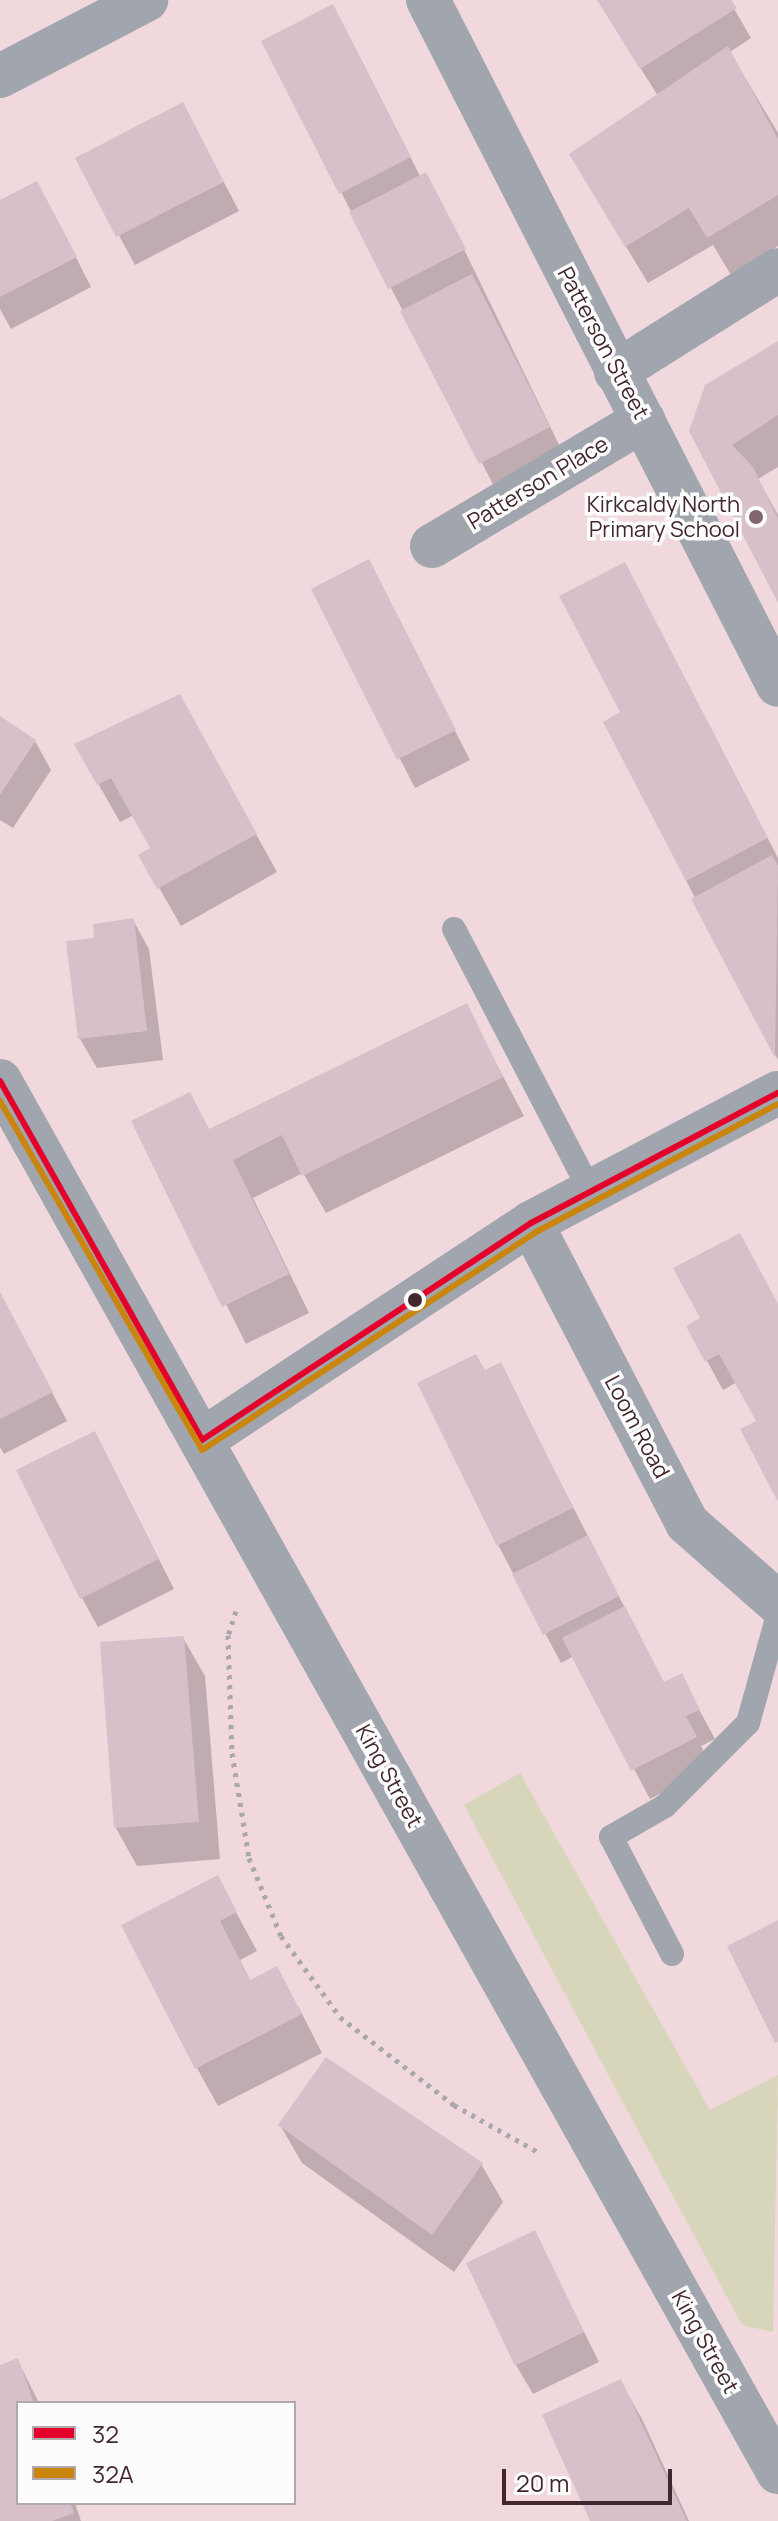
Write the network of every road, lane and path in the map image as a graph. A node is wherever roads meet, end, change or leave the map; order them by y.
1 (146, 0) edge
2 (428, 0) edge
3 (0, 76) edge
4 (778, 270) edge
5 (616, 372) junction
6 (643, 420) junction
7 (432, 546) dead end
8 (778, 685) edge
9 (454, 929) dead end
10 (0, 1081) edge
11 (778, 1093) edge
12 (592, 1194) junction
13 (531, 1223) junction
14 (202, 1440) junction
15 (240, 1602) dead end
16 (778, 1603) edge
17 (778, 1615) edge
18 (672, 1954) dead end
19 (542, 2154) dead end
20 (762, 2407) edge
21 (778, 2472) edge

1 - 3 street
2 - 5 street, Patterson Street
4 - 5 street
5 - 6 street, Patterson Street
6 - 7 street, Patterson Place
6 - 8 street, Patterson Street
9 - 12 lane
10 - 14 street, King Street
11 - 12 street
12 - 13 street
13 - 14 street
13 - 16 street, Loom Road
14 - 20 street, King Street
15 - 19 path
17 - 18 lane
20 - 21 street, King Street

